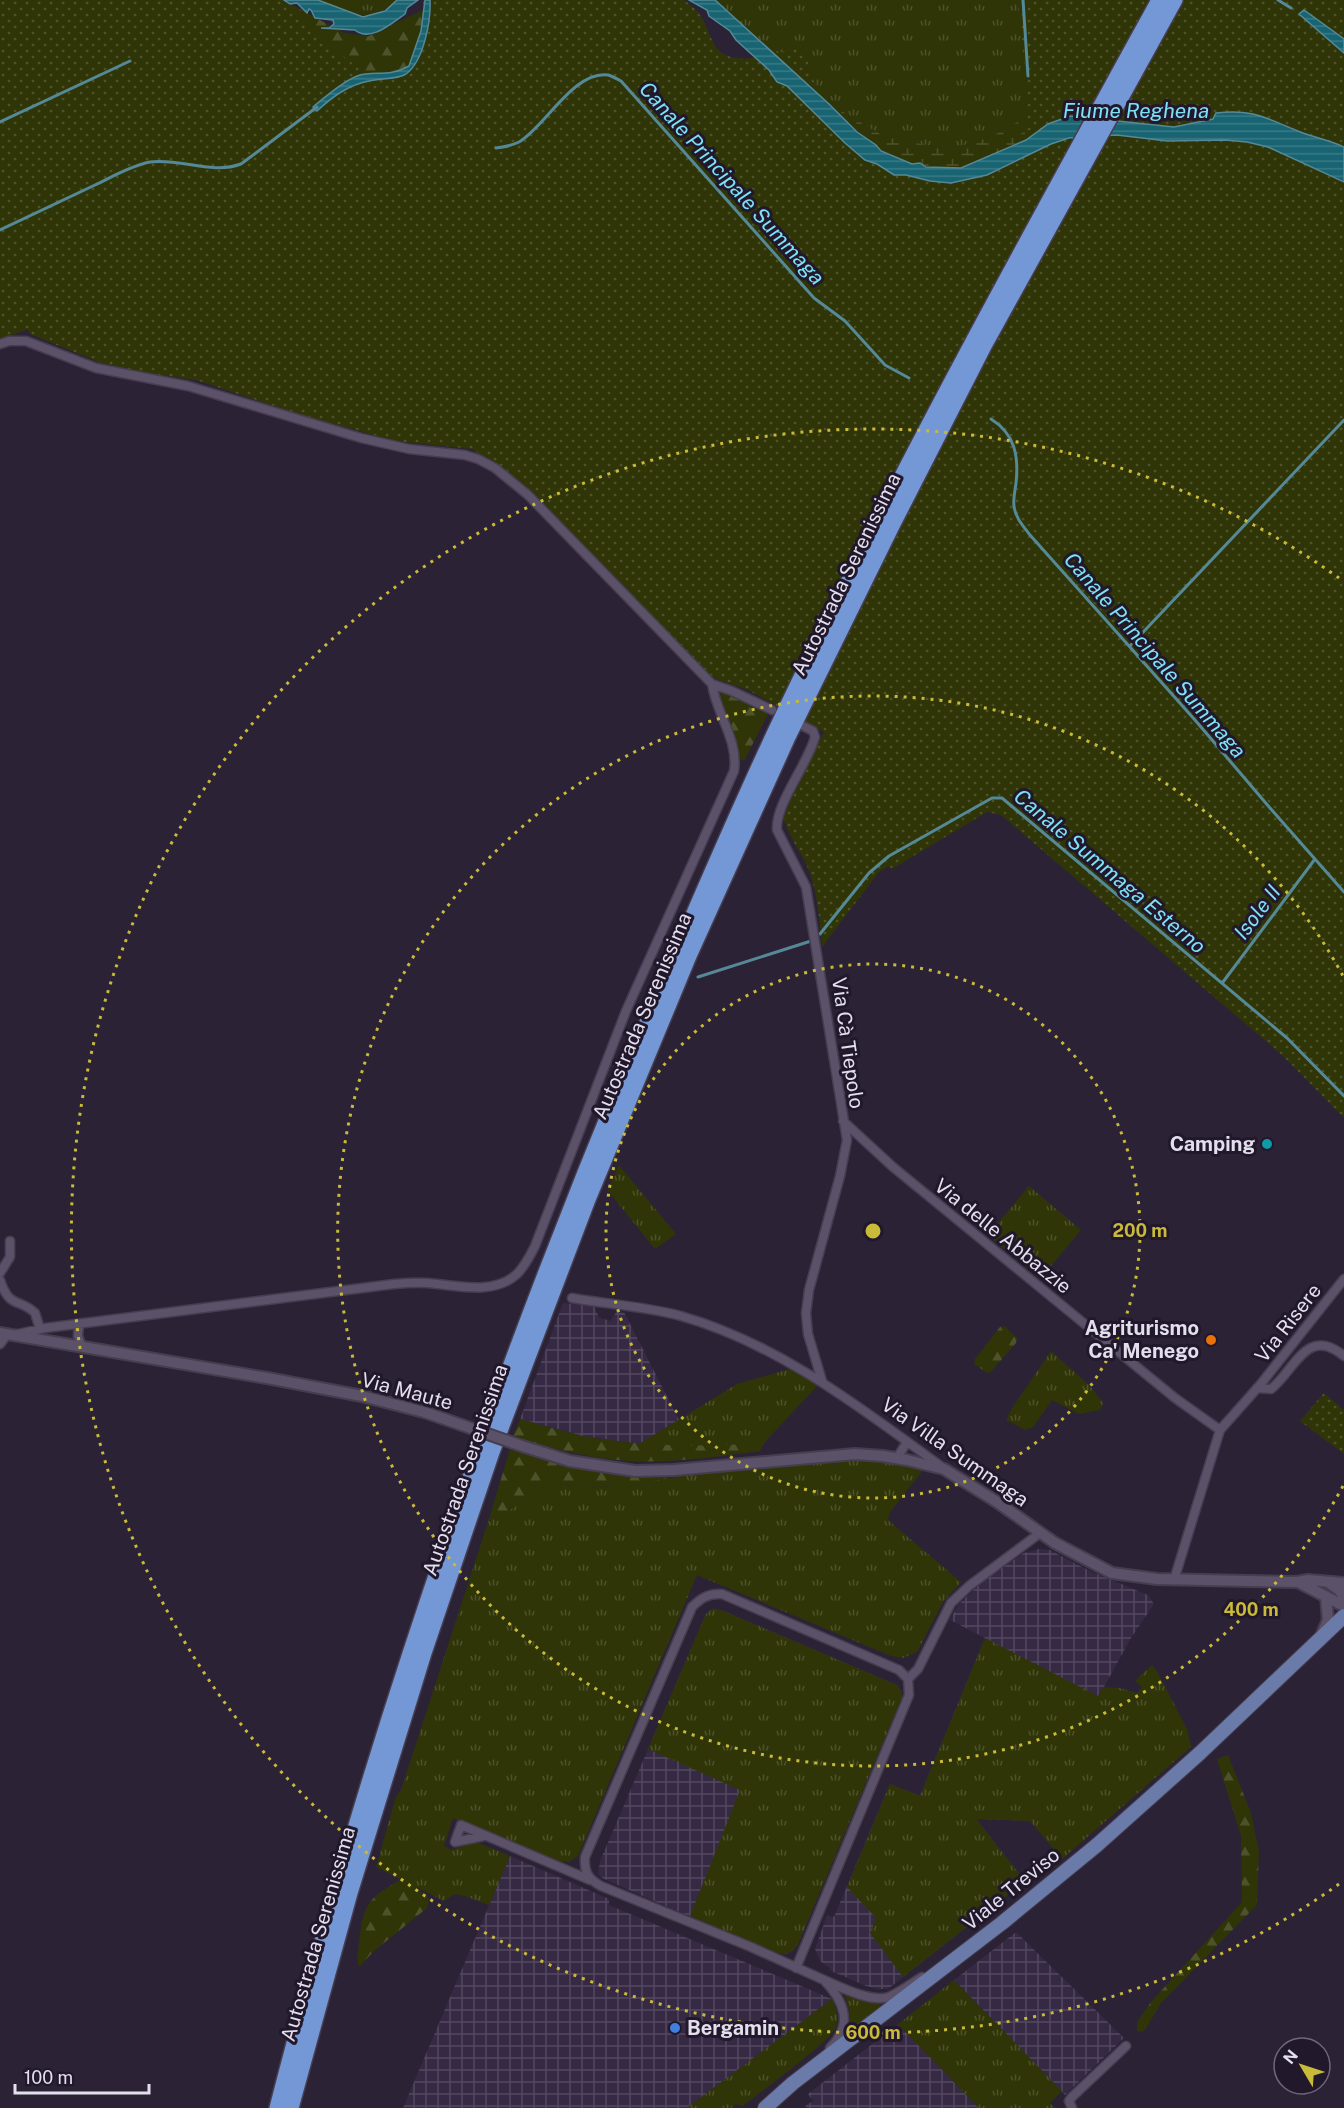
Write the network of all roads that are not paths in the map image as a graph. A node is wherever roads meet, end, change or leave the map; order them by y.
1 (1159, 0) edge
2 (1175, 0) edge
3 (1119, 86) junction
4 (1072, 174) junction
5 (0, 344) edge
6 (712, 684) junction
7 (772, 710) dead end
8 (803, 726) dead end
9 (843, 1121) junction
10 (10, 1241) dead end
11 (0, 1273) edge
12 (1344, 1279) edge
13 (0, 1280) edge
14 (572, 1298) dead end
15 (79, 1324) junction
16 (40, 1329) junction
17 (5, 1337) edge
18 (82, 1347) junction
19 (1344, 1356) edge
20 (822, 1381) junction
21 (1257, 1388) junction
22 (1220, 1430) junction
23 (907, 1442) junction
24 (897, 1458) junction
25 (944, 1469) junction
26 (1040, 1533) junction
27 (1174, 1580) junction
28 (1297, 1582) junction
29 (1329, 1582) junction
30 (1344, 1583) edge
31 (1344, 1596) edge
32 (1326, 1597) junction
33 (1344, 1606) edge
34 (1344, 1619) edge
35 (1344, 1627) edge
36 (1319, 1638) junction
37 (1308, 1661) junction
38 (908, 1679) junction
39 (1244, 1712) junction
40 (486, 1836) dead end
41 (591, 1880) junction
42 (1002, 1923) junction
43 (796, 1968) junction
44 (824, 1980) junction
45 (1126, 2046) dead end
46 (793, 2083) junction
47 (277, 2108) edge
48 (291, 2108) edge
49 (754, 2108) edge
50 (765, 2108) edge
51 (1072, 2108) edge

1 - 3 highway, Autostrada Serenissima
2 - 3 highway, Autostrada Serenissima
3 - 4 highway, Autostrada Serenissima
4 - 47 highway, Autostrada Serenissima
4 - 48 highway, Autostrada Serenissima
5 - 6 street
6 - 7 street
6 - 15 street
8 - 9 street, Via Cà Tiepolo
9 - 20 street, Via Cà Tiepolo
9 - 22 street, Via delle Abbazzie
10 - 11 street
12 - 21 street, Via Risere
13 - 16 street
14 - 20 street, Via Villa Summaga
15 - 16 street
15 - 18 street
16 - 17 street
17 - 18 street, Via Maute
18 - 24 street, Via Maute, bridge
19 - 21 street, Via Risere
20 - 23 street, Via Villa Summaga
21 - 22 street, Via Risere
22 - 27 street
23 - 24 street
23 - 25 street, Via Villa Summaga
24 - 25 street, Via Maute
25 - 26 street, Via Villa Summaga
26 - 27 street, Via Villa Summaga
26 - 38 street
27 - 28 street, Via Villa Summaga
28 - 29 street, Via Villa Summaga
28 - 32 street
29 - 30 street, Via Villa Summaga
29 - 31 street
32 - 33 street
32 - 36 street
34 - 36 main road, Viale Treviso
34 - 37 street
35 - 37 main road, Viale Treviso
36 - 39 main road, Viale Treviso
37 - 39 main road, Viale Treviso
38 - 41 street
38 - 43 street
39 - 42 main road, Viale Treviso
40 - 41 street
41 - 43 street
42 - 44 street
42 - 46 main road, Viale Treviso
43 - 44 street
44 - 46 street
45 - 51 street
46 - 49 main road
46 - 50 main road

